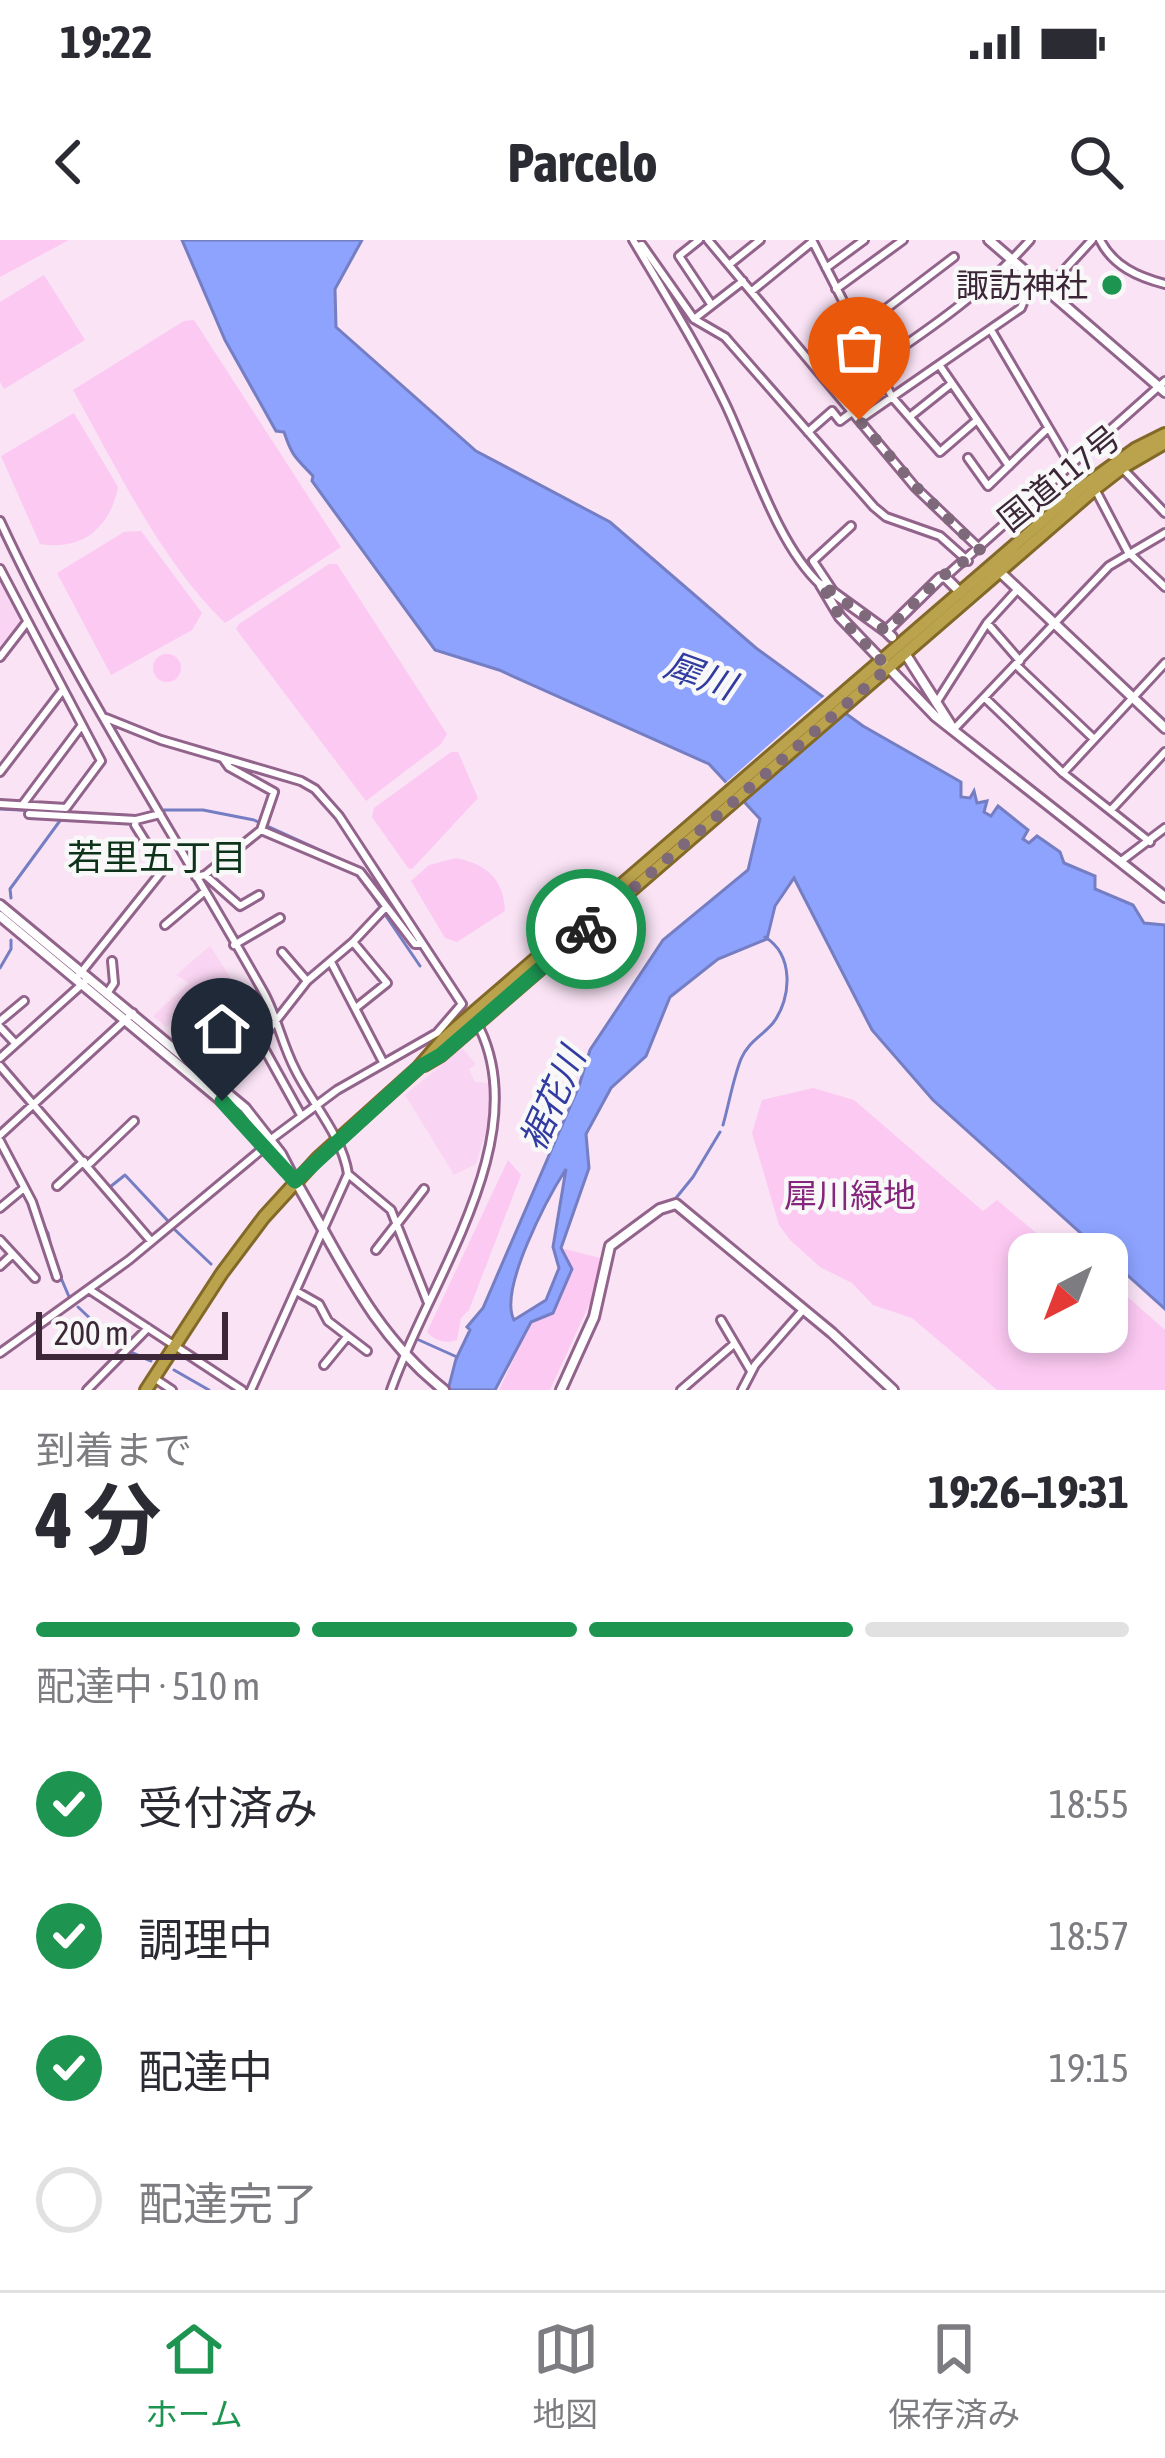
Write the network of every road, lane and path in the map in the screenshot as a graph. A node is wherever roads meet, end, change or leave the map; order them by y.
1 (704, 240) edge
2 (760, 240) edge
3 (864, 240) edge
4 (903, 240) edge
5 (989, 240) edge
6 (1030, 240) edge
7 (1096, 240) edge
8 (812, 241) edge
9 (635, 243) edge
10 (954, 257) dead end
11 (1008, 264) junction
12 (730, 265) junction
13 (826, 268) junction
14 (743, 281) junction
15 (1165, 284) edge
16 (836, 289) junction
17 (752, 291) junction
18 (1045, 291) junction
19 (711, 304) junction
20 (694, 319) junction
21 (858, 330) junction
22 (991, 331) junction
23 (876, 365) junction
24 (940, 366) junction
25 (951, 384) junction
26 (1163, 387) edge
27 (892, 397) junction
28 (852, 412) junction
29 (912, 415) junction
30 (859, 420) junction
31 (976, 420) junction
32 (1047, 429) junction
33 (808, 432) junction
34 (1165, 438) edge
35 (968, 458) dead end
36 (1009, 466) junction
37 (1071, 466) junction
38 (1122, 467) junction
39 (1095, 489) junction
40 (1165, 513) edge
41 (0, 521) edge
42 (851, 526) dead end
43 (1165, 533) edge
44 (980, 550) junction
45 (1128, 552) junction
46 (968, 561) junction
47 (0, 569) edge
48 (1000, 572) junction
49 (945, 577) junction
50 (821, 584) junction
51 (1165, 587) edge
52 (1018, 590) junction
53 (961, 593) junction
54 (835, 594) junction
55 (27, 622) junction
56 (987, 623) junction
57 (1054, 624) junction
58 (0, 657) edge
59 (908, 658) dead end
60 (1018, 663) junction
61 (1165, 663) edge
62 (880, 666) junction
63 (62, 691) junction
64 (985, 698) junction
65 (1133, 698) junction
66 (938, 700) junction
67 (103, 716) junction
68 (82, 725) junction
69 (1165, 728) edge
70 (953, 729) junction
71 (1094, 739) junction
72 (1165, 752) edge
73 (224, 760) junction
74 (0, 772) edge
75 (1063, 772) junction
76 (0, 804) edge
77 (22, 805) junction
78 (1111, 810) junction
79 (29, 814) dead end
80 (160, 814) junction
81 (136, 820) junction
82 (262, 827) junction
83 (1165, 827) edge
84 (1150, 842) junction
85 (1120, 862) junction
86 (205, 874) junction
87 (196, 878) junction
88 (205, 892) junction
89 (259, 895) dead end
90 (1165, 897) edge
91 (0, 905) edge
92 (385, 908) junction
93 (0, 916) edge
94 (280, 918) dead end
95 (165, 925) dead end
96 (353, 942) junction
97 (422, 944) junction
98 (234, 945) junction
99 (282, 952) dead end
100 (112, 961) dead end
101 (331, 962) junction
102 (83, 978) junction
103 (308, 981) junction
104 (108, 992) junction
105 (24, 1001) dead end
106 (356, 1007) junction
107 (130, 1016) junction
108 (276, 1020) junction
109 (479, 1020) junction
110 (0, 1024) edge
111 (444, 1039) junction
112 (15, 1043) junction
113 (0, 1062) edge
114 (382, 1062) junction
115 (35, 1104) junction
116 (316, 1105) junction
117 (301, 1115) junction
118 (134, 1120) dead end
119 (0, 1138) edge
120 (337, 1139) junction
121 (268, 1143) junction
122 (86, 1163) junction
123 (348, 1174) junction
124 (295, 1181) junction
125 (57, 1186) dead end
126 (24, 1187) junction
127 (424, 1189) dead end
128 (0, 1208) edge
129 (397, 1224) junction
130 (322, 1231) junction
131 (0, 1240) edge
132 (151, 1240) junction
133 (376, 1250) dead end
134 (13, 1254) junction
135 (0, 1266) edge
136 (57, 1276) dead end
137 (35, 1278) dead end
138 (90, 1290) junction
139 (296, 1291) junction
140 (428, 1303) junction
141 (802, 1310) junction
142 (721, 1320) dead end
143 (148, 1328) junction
144 (347, 1337) junction
145 (734, 1344) junction
146 (175, 1345) junction
147 (367, 1351) dead end
148 (0, 1353) edge
149 (407, 1358) junction
150 (324, 1365) dead end
151 (751, 1371) junction
152 (154, 1378) junction
153 (87, 1390) edge
154 (146, 1390) edge
155 (172, 1390) edge
156 (247, 1390) edge
157 (391, 1390) edge
158 (444, 1390) edge
159 (561, 1390) edge
160 (681, 1390) edge
161 (742, 1390) edge
162 (893, 1390) edge

1 - 12 street
1 - 19 street
2 - 12 street
3 - 13 street
4 - 16 street
5 - 11 street
6 - 11 street
7 - 15 street
7 - 18 street
8 - 13 street
8 - 17 street
9 - 20 street
9 - 50 street
10 - 21 street
11 - 18 street
11 - 22 street
11 - 23 street
12 - 14 street
13 - 16 street
14 - 17 street
14 - 19 street
16 - 21 street
17 - 28 street
18 - 26 street
19 - 20 street
20 - 33 street
21 - 23 street
22 - 24 street
22 - 32 street
23 - 27 street
24 - 25 street
24 - 27 street
25 - 29 street
25 - 31 street
26 - 37 street
27 - 29 street
27 - 30 street
28 - 30 street
28 - 33 street
29 - 31 street
30 - 44 street
31 - 36 street
32 - 36 street
32 - 37 street
33 - 46 street
34 - 38 highway, 国道117号
34 - 53 highway, 国道117号
35 - 36 street
37 - 44 street
38 - 39 highway, 国道117号
38 - 40 street
39 - 45 street
39 - 48 highway, 国道117号
41 - 67 street
42 - 54 street
43 - 45 street
44 - 46 street
45 - 51 street
45 - 57 street
46 - 49 street
47 - 55 street
48 - 52 street
48 - 62 highway, 国道117号
49 - 53 street
49 - 54 street
50 - 54 street
50 - 62 street
52 - 56 street
52 - 57 street
53 - 62 highway, 国道117号
55 - 58 street
55 - 63 street
56 - 60 street
56 - 66 street
57 - 60 street
57 - 65 street
59 - 66 street
60 - 64 street
60 - 71 street
61 - 65 street
62 - 70 street
62 - 109 highway, 国道117号
63 - 68 street
63 - 74 street
64 - 70 street
64 - 75 street
65 - 69 street
65 - 71 street
66 - 70 street
67 - 73 street
67 - 80 street
68 - 77 street
68 - 77 street
70 - 85 street
71 - 75 street
72 - 78 street
73 - 82 street
73 - 97 street
75 - 78 street
76 - 77 street
78 - 84 street
79 - 81 street
80 - 81 street
80 - 87 street
81 - 102 street
82 - 86 street
82 - 92 street
83 - 84 street
84 - 85 street
85 - 90 street
86 - 87 street
86 - 89 street
87 - 88 street
88 - 95 street
88 - 98 street
91 - 102 street
92 - 96 street
92 - 97 street
93 - 102 street
94 - 98 street
96 - 101 street
96 - 106 street
97 - 111 street
98 - 108 street
99 - 103 street
100 - 104 street
101 - 103 street
101 - 106 street
102 - 104 street
102 - 107 street
102 - 112 street
103 - 108 street
104 - 107 street
105 - 110 street
106 - 114 street
107 - 115 street
107 - 121 street
108 - 116 street
108 - 117 street
109 - 111 highway, 国道117号
109 - 140 street
110 - 112 street
111 - 114 street
111 - 120 highway, 国道117号
112 - 113 street
113 - 115 street
114 - 116 street
115 - 119 street
115 - 122 street
116 - 117 street
116 - 120 street
117 - 121 street
118 - 122 street
119 - 126 street
120 - 123 street
120 - 124 highway, 国道117号
121 - 124 street
121 - 132 street
122 - 125 street
122 - 132 street
123 - 129 street
123 - 130 street
124 - 130 street
124 - 146 highway, 国道117号
126 - 128 street
126 - 136 street
127 - 129 street
129 - 133 street
129 - 140 street
130 - 139 street
130 - 149 street
131 - 134 street
132 - 138 street
134 - 135 street
134 - 137 street
138 - 143 street
138 - 148 street
139 - 144 street
139 - 156 street
140 - 149 street
141 - 151 street
141 - 159 street
141 - 162 street
142 - 145 street
143 - 146 street
143 - 153 street
144 - 147 street
144 - 150 street
145 - 151 street
145 - 160 street
146 - 152 highway, 国道117号
146 - 156 street
149 - 157 street
149 - 158 street
151 - 161 street
152 - 154 highway, 国道117号
152 - 155 street

